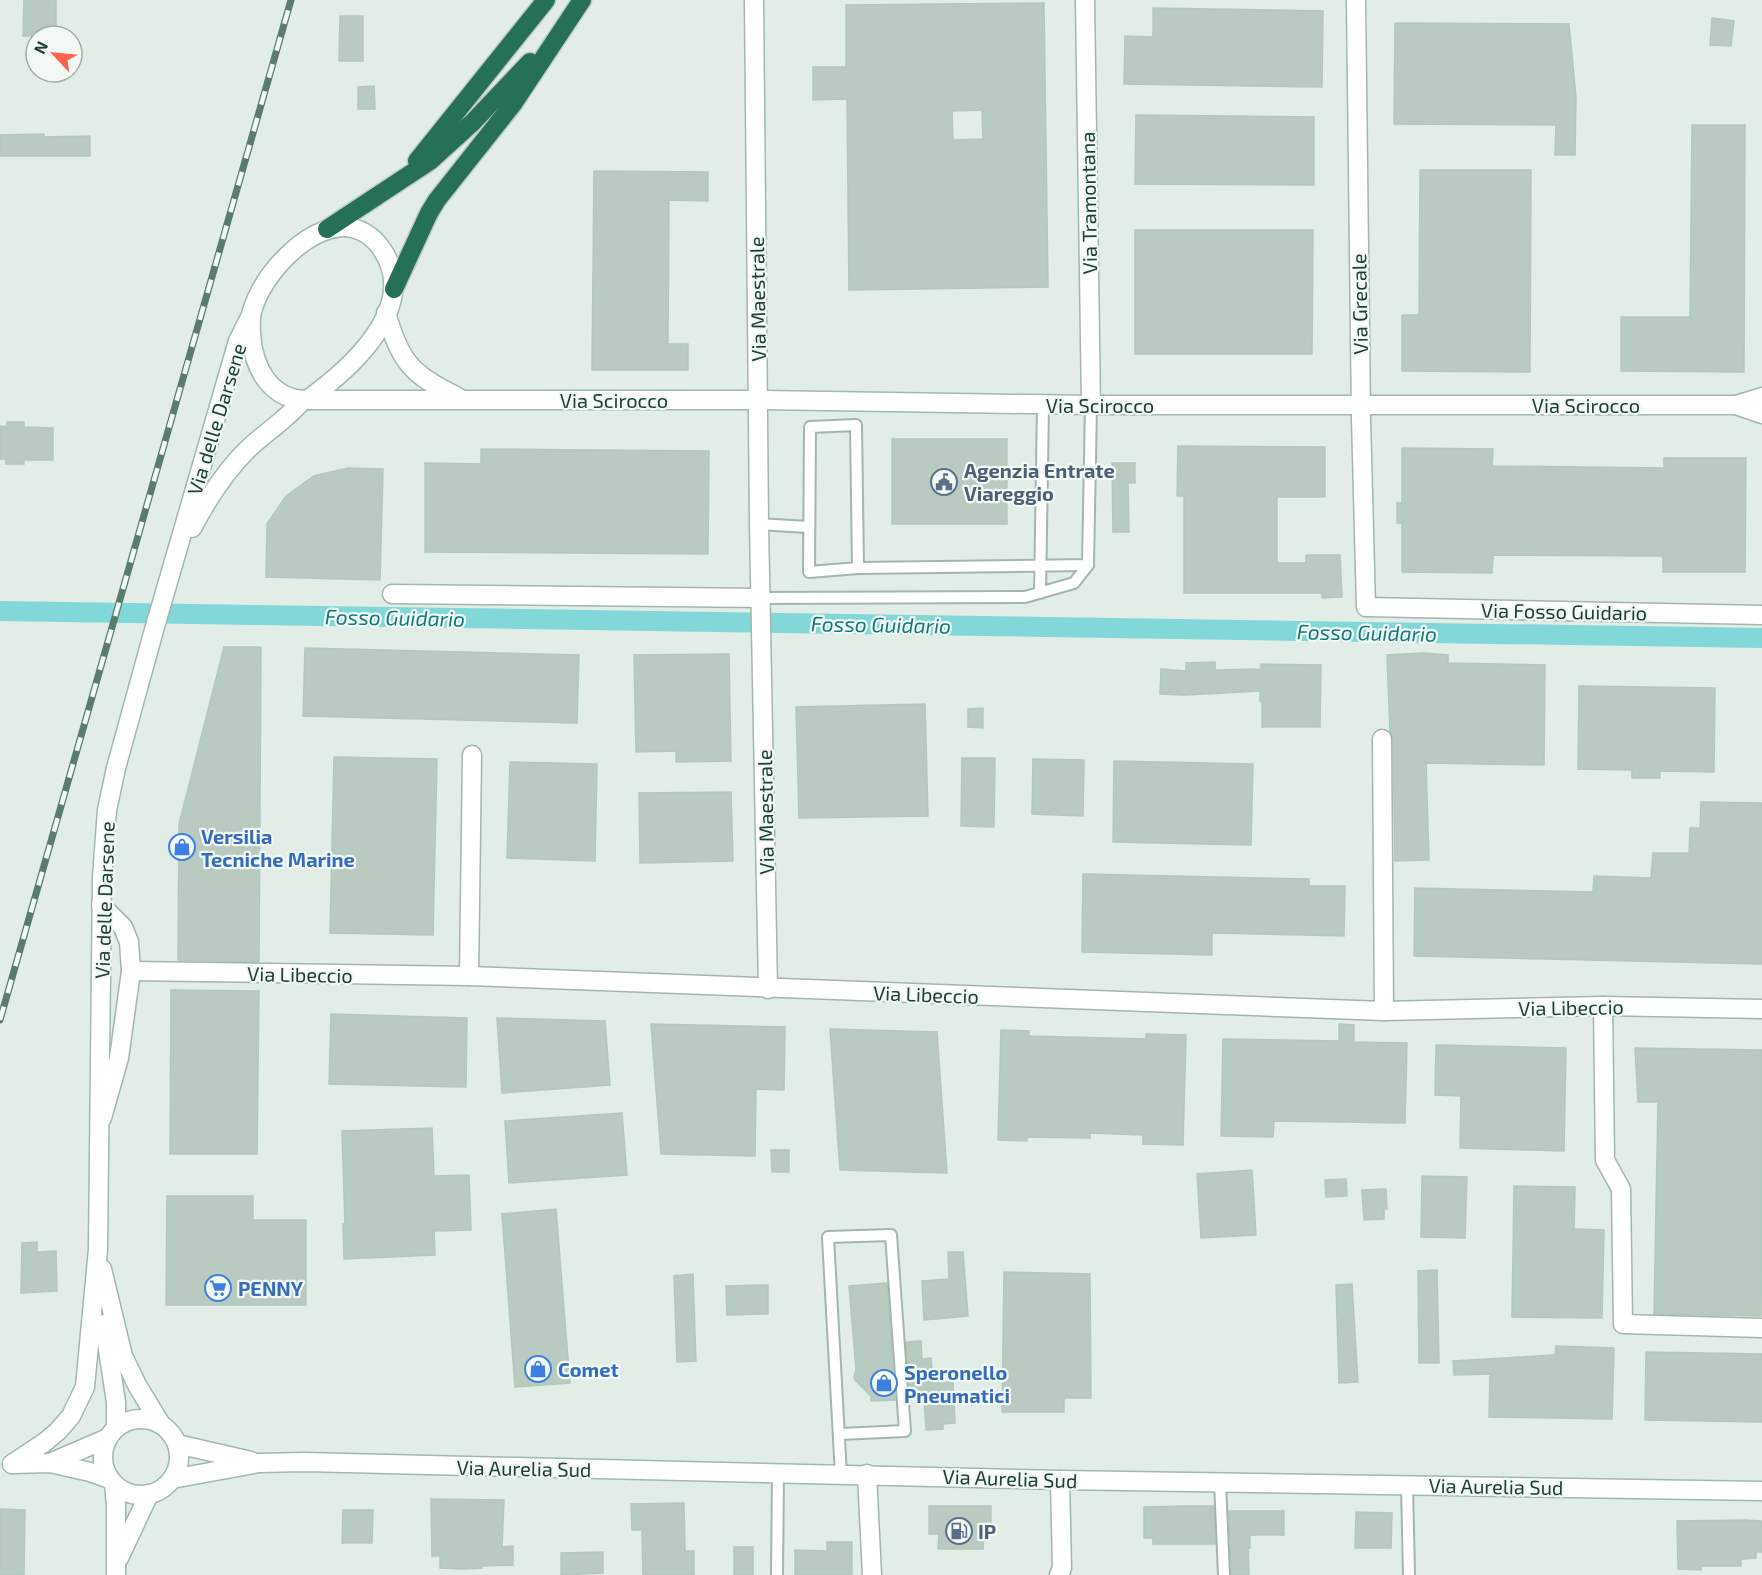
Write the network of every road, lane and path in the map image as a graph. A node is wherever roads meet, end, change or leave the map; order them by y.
1 (546, 0) edge
2 (582, 0) edge
3 (754, 0) edge
4 (1085, 0) edge
5 (1356, 0) edge
6 (559, 33) junction
7 (400, 181) junction
8 (327, 229) junction
9 (394, 289) junction
10 (386, 313) junction
11 (251, 315) junction
12 (1762, 397) edge
13 (305, 400) junction
14 (465, 400) junction
15 (758, 400) junction
16 (1043, 405) junction
17 (1091, 405) junction
18 (1361, 405) junction
19 (1736, 405) junction
20 (1762, 414) edge
21 (759, 525) junction
22 (808, 527) junction
23 (175, 559) junction
24 (1088, 565) junction
25 (1041, 566) junction
26 (858, 568) junction
27 (1040, 593) junction
28 (392, 594) dead end
29 (761, 602) junction
30 (1366, 607) joint
31 (1762, 615) edge
32 (1382, 739) dead end
33 (472, 755) dead end
34 (101, 905) junction
35 (131, 971) junction
36 (469, 976) junction
37 (768, 989) junction
38 (1603, 1006) junction
39 (1761, 1010) edge
40 (1384, 1011) junction
41 (98, 1132) junction
42 (98, 1250) junction
43 (106, 1290) junction
44 (1762, 1328) edge
45 (160, 1423) junction
46 (112, 1432) junction
47 (840, 1434) junction
48 (177, 1444) junction
49 (50, 1463) junction
50 (258, 1463) junction
51 (6, 1464) edge
52 (778, 1473) junction
53 (841, 1474) junction
54 (867, 1474) junction
55 (172, 1479) junction
56 (1060, 1480) junction
57 (112, 1481) junction
58 (1221, 1482) junction
59 (1407, 1485) junction
60 (1762, 1491) edge
61 (149, 1494) junction
62 (116, 1570) edge
63 (777, 1575) edge
64 (872, 1575) edge
65 (1059, 1575) edge
66 (1224, 1575) edge
67 (1409, 1575) edge

1 - 7 highway
2 - 6 highway
3 - 15 street, Via Maestrale
4 - 17 street, Via Tramontana
5 - 18 street, Via Grecale
6 - 7 highway
6 - 9 highway
7 - 8 highway
8 - 9 street
8 - 11 street
9 - 10 street
10 - 13 street
10 - 14 street, Via Scirocco
11 - 13 street
11 - 23 street, Via delle Darsene
12 - 19 street, Via Scirocco
13 - 14 street, Via Scirocco
13 - 23 street, Via delle Darsene
14 - 15 street, Via Scirocco
15 - 16 street, Via Scirocco
15 - 21 street, Via Maestrale
16 - 17 street, Via Scirocco
16 - 25 lane
17 - 18 street, Via Scirocco
17 - 24 lane
18 - 19 street, Via Scirocco
18 - 30 street, Via Grecale
19 - 20 street, Via Scirocco
21 - 22 lane
21 - 29 street, Via Maestrale
22 - 26 lane
22 - 26 lane
23 - 34 street, Via delle Darsene
24 - 25 lane
24 - 27 lane
25 - 26 lane
25 - 27 lane
27 - 29 lane
28 - 29 street
29 - 37 street, Via Maestrale
30 - 31 street, Via Fosso Guidario
32 - 40 street
33 - 36 street
34 - 35 street
34 - 41 street, Via delle Darsene
35 - 36 street, Via Libeccio
35 - 41 street
36 - 37 street, Via Libeccio
37 - 40 street, Via Libeccio
38 - 39 street, Via Libeccio
38 - 40 street, Via Libeccio
38 - 44 street
41 - 42 street, Via delle Darsene
42 - 43 street, Via delle Darsene
42 - 51 street, Via delle Darsene
43 - 45 street, Via delle Darsene
43 - 46 street, Via delle Darsene
45 - 46 street
45 - 48 street
46 - 49 street
46 - 57 street
47 - 47 lane
47 - 53 lane
48 - 50 street, Via Aurelia Sud
48 - 55 street
49 - 51 street
49 - 57 street
50 - 52 street, Via Aurelia Sud
50 - 55 street, Via Aurelia Sud
52 - 53 street, Via Aurelia Sud
52 - 63 lane
53 - 54 street, Via Aurelia Sud
54 - 56 street, Via Aurelia Sud
54 - 64 street
55 - 61 street, Via Aurelia Sud
56 - 58 street, Via Aurelia Sud
56 - 65 street
57 - 61 street
57 - 62 street
58 - 59 street, Via Aurelia Sud
58 - 66 lane
59 - 60 street, Via Aurelia Sud
59 - 67 lane
61 - 62 street

